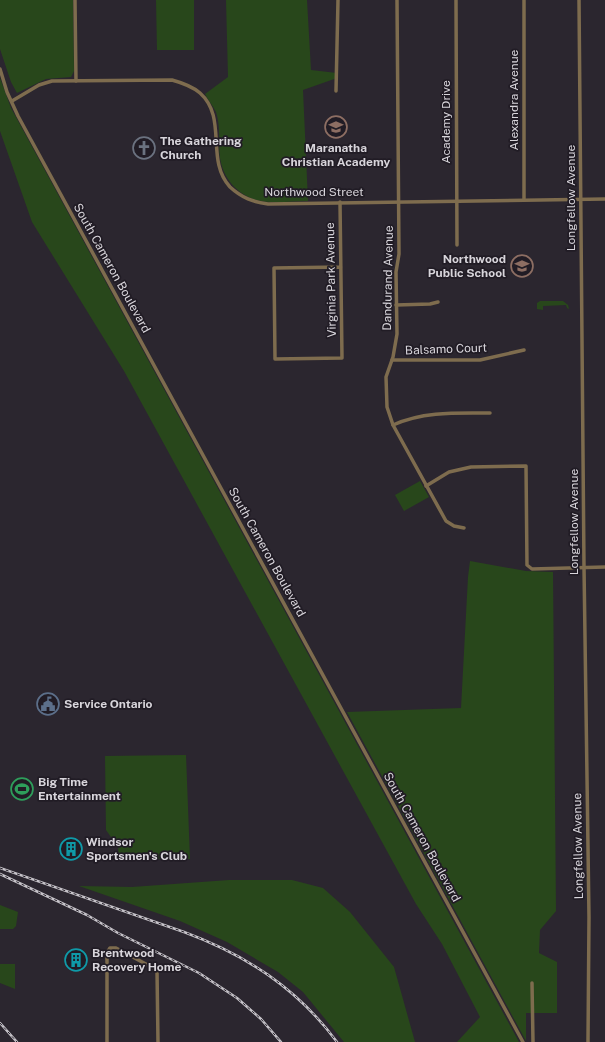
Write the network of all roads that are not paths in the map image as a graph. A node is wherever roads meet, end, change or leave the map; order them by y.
1 (75, 0) edge
2 (338, 0) edge
3 (397, 0) edge
4 (456, 0) edge
5 (524, 0) edge
6 (579, 1) edge
7 (0, 69) edge
8 (76, 81) junction
9 (336, 91) dead end
10 (12, 101) junction
11 (605, 199) edge
12 (524, 200) junction
13 (581, 200) junction
14 (457, 201) junction
15 (340, 202) junction
16 (399, 202) junction
17 (457, 245) dead end
18 (341, 267) junction
19 (438, 302) dead end
20 (396, 305) junction
21 (524, 350) dead end
22 (392, 360) junction
23 (490, 413) dead end
24 (393, 425) junction
25 (426, 486) junction
26 (464, 528) dead end
27 (584, 567) junction
28 (605, 567) edge
29 (532, 983) dead end
30 (107, 1042) edge
31 (158, 1042) edge
32 (523, 1042) edge
33 (532, 1042) edge
34 (588, 1042) edge

1 - 8 street
2 - 9 street
3 - 16 street, Dandurand Avenue
4 - 14 street, Academy Drive
5 - 12 street, Alexandra Avenue
6 - 13 street, Longfellow Avenue
7 - 10 street, South Cameron Boulevard
8 - 10 street, Northwood Street
8 - 15 street, Northwood Street
10 - 32 street, South Cameron Boulevard
11 - 13 street, Northwood Street
12 - 13 street, Northwood Street
12 - 14 street, Northwood Street
13 - 27 street, Longfellow Avenue
14 - 16 street, Northwood Street
14 - 17 street, Academy Drive
15 - 16 street, Northwood Street
15 - 18 street, Virginia Park Avenue
16 - 20 street, Dandurand Avenue
18 - 18 street, Virginia Park Avenue
19 - 20 street
20 - 22 street, Dandurand Avenue
21 - 22 street, Balsamo Court
22 - 24 street, Dandurand Avenue
23 - 24 street
24 - 25 street, Dandurand Avenue
25 - 26 street, Dandurand Avenue
25 - 27 street
27 - 28 street
27 - 34 street, Longfellow Avenue
29 - 33 street
30 - 31 street

